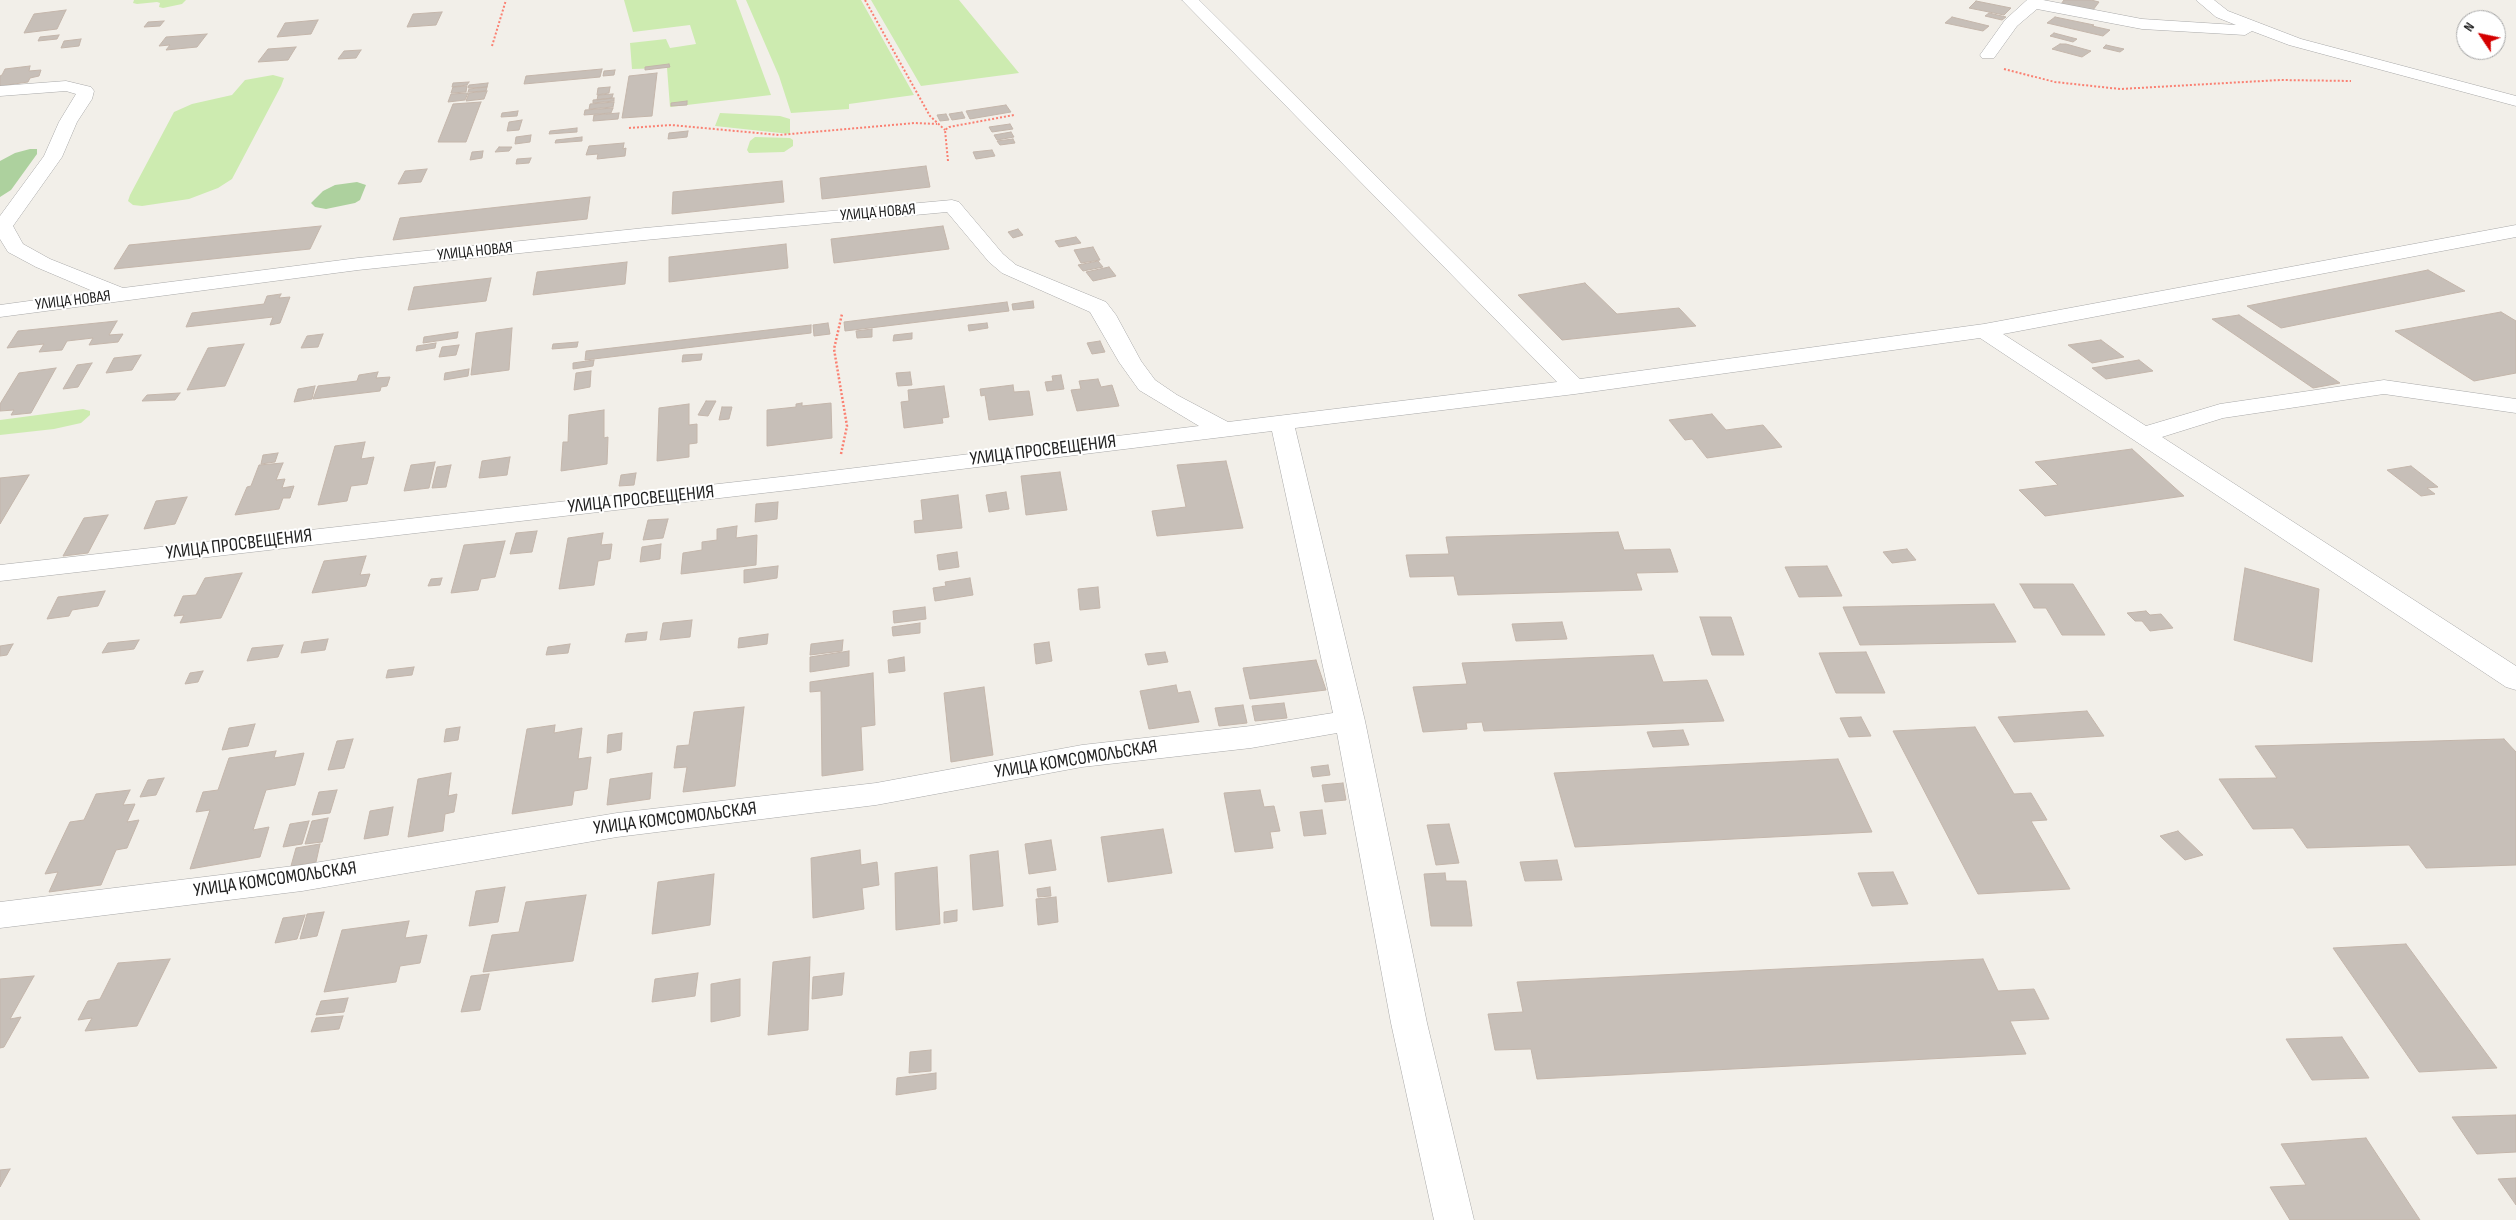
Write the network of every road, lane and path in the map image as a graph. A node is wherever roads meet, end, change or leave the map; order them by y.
1 (506, 0) edge
2 (865, 0) edge
3 (1190, 0) edge
4 (2204, 0) edge
5 (2034, 2) edge
6 (2262, 30) junction
7 (492, 46) dead end
8 (1988, 54) joint
9 (2354, 81) dead end
10 (0, 91) edge
11 (2516, 101) edge
12 (1014, 115) dead end
13 (937, 124) junction
14 (629, 128) dead end
15 (945, 130) junction
16 (948, 160) dead end
17 (2516, 232) edge
18 (120, 295) junction
19 (0, 311) edge
20 (842, 314) dead end
21 (1984, 331) junction
22 (1575, 387) junction
23 (2516, 406) edge
24 (1282, 422) junction
25 (1223, 428) junction
26 (2142, 435) junction
27 (833, 478) junction
28 (0, 573) edge
29 (2516, 680) edge
30 (1350, 721) junction
31 (0, 915) edge
32 (1454, 1220) edge

1 - 7 path
2 - 13 path
3 - 22 street
4 - 6 street
5 - 6 street
5 - 8 street
6 - 11 street
8 - 9 path
10 - 18 street
12 - 15 path
13 - 14 path
13 - 15 path
15 - 16 path
17 - 21 street, УЛИЦА ПРОСВЕЩЕНИЯ
18 - 19 street, УЛИЦА НОВАЯ
18 - 25 street, УЛИЦА НОВАЯ
20 - 27 path
21 - 22 street, УЛИЦА ПРОСВЕЩЕНИЯ
21 - 26 street
22 - 24 street, УЛИЦА ПРОСВЕЩЕНИЯ
23 - 26 street
24 - 25 street, УЛИЦА ПРОСВЕЩЕНИЯ
24 - 30 street
25 - 27 street, УЛИЦА ПРОСВЕЩЕНИЯ
26 - 29 street
27 - 28 street, УЛИЦА ПРОСВЕЩЕНИЯ
30 - 31 street, УЛИЦА КОМСОМОЛЬСКАЯ
30 - 32 street

